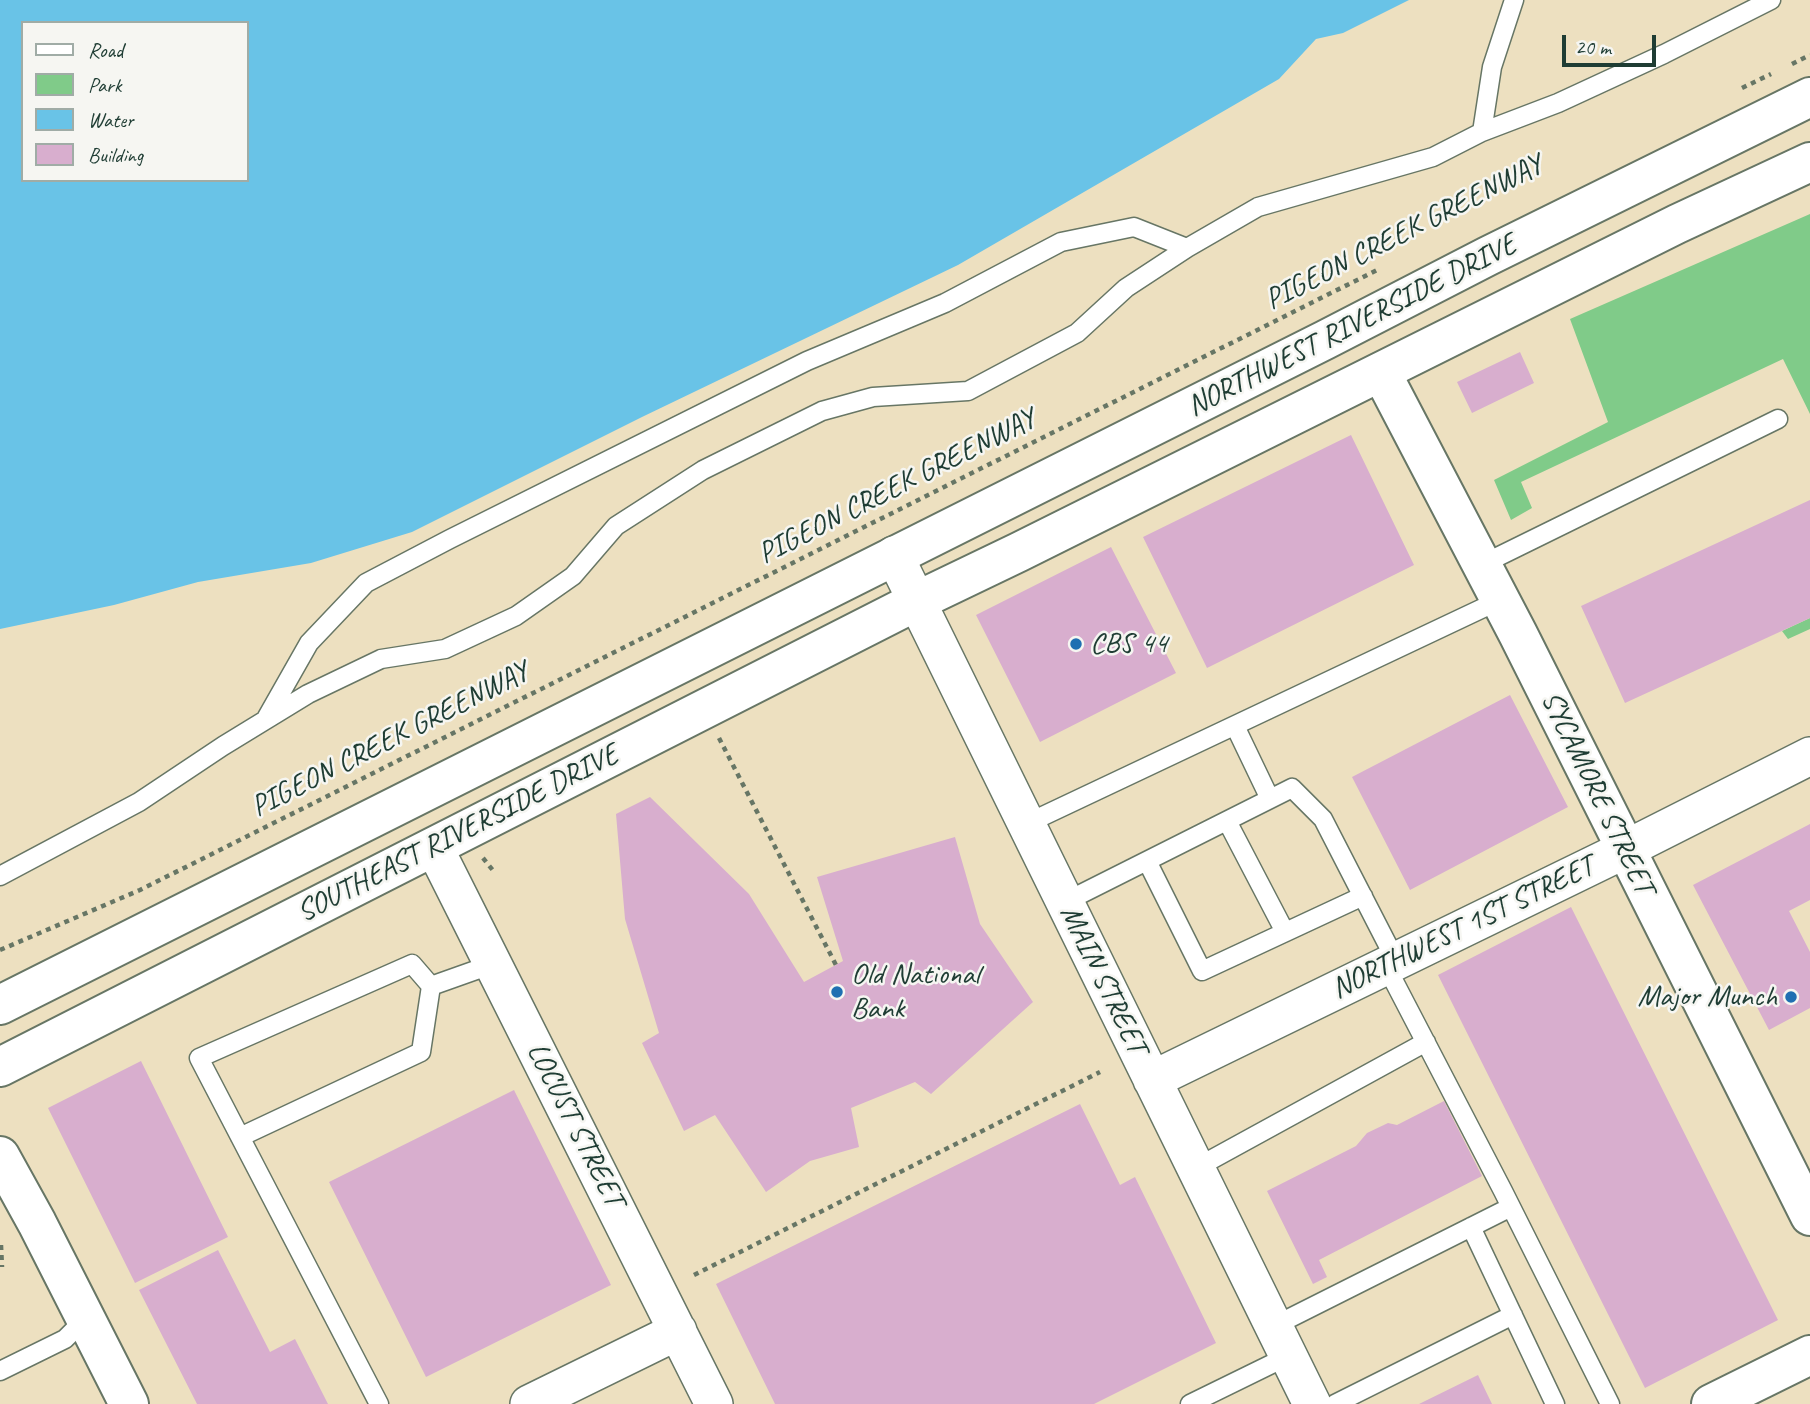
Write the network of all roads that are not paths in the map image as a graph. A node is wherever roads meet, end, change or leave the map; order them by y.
1 (1514, 0) edge
2 (1771, 0) edge
3 (1810, 97) edge
4 (1482, 132) junction
5 (1810, 162) edge
6 (1187, 248) junction
7 (1381, 372) junction
8 (1778, 419) dead end
9 (894, 555) junction
10 (1481, 565) junction
11 (1500, 600) junction
12 (917, 601) junction
13 (266, 719) junction
14 (1235, 726) junction
15 (1810, 756) edge
16 (1270, 799) junction
17 (1227, 821) junction
18 (1026, 824) junction
19 (435, 847) junction
20 (1624, 850) junction
21 (1147, 861) junction
22 (0, 876) edge
23 (1363, 896) junction
24 (1065, 902) junction
25 (1285, 932) junction
26 (493, 964) junction
27 (1391, 964) junction
28 (431, 986) junction
29 (0, 1005) edge
30 (1426, 1042) junction
31 (0, 1067) edge
32 (1152, 1080) junction
33 (240, 1137) junction
34 (0, 1156) edge
35 (1196, 1168) junction
36 (1511, 1207) junction
37 (1810, 1216) edge
38 (1471, 1227) junction
39 (1513, 1315) junction
40 (91, 1331) junction
41 (678, 1331) junction
42 (1281, 1341) junction
43 (37, 1352) junction
44 (1810, 1356) edge
45 (0, 1371) edge
46 (130, 1404) edge
47 (379, 1404) edge
48 (529, 1404) edge
49 (715, 1404) edge
50 (1190, 1404) edge
51 (1312, 1404) edge
52 (1335, 1404) edge
53 (1555, 1404) edge
54 (1610, 1404) edge
55 (1711, 1404) edge

1 - 4 lane
2 - 4 lane
3 - 9 main road, NORTHWEST RIVERSIDE DRIVE
4 - 6 lane
5 - 7 main road, NORTHWEST RIVERSIDE DRIVE
6 - 13 lane
6 - 13 lane
7 - 10 main road, SYCAMORE STREET
7 - 12 main road, NORTHWEST RIVERSIDE DRIVE
8 - 10 lane
9 - 12 street, MAIN STREET
9 - 29 main road, SOUTHEAST RIVERSIDE DRIVE
10 - 11 main road, SYCAMORE STREET
11 - 14 lane
11 - 20 main road, SYCAMORE STREET
12 - 18 street, MAIN STREET
12 - 19 main road, SOUTHEAST RIVERSIDE DRIVE
13 - 22 lane
14 - 16 lane
14 - 18 lane
15 - 20 street, NORTHWEST 1ST STREET
16 - 17 lane
16 - 23 lane
17 - 21 lane
17 - 25 lane
18 - 24 street, MAIN STREET
19 - 26 street, LOCUST STREET
19 - 31 main road, SOUTHEAST RIVERSIDE DRIVE
20 - 27 street, NORTHWEST 1ST STREET
20 - 37 main road, SYCAMORE STREET
21 - 24 lane
21 - 25 lane
23 - 25 lane
23 - 27 lane
24 - 32 street, MAIN STREET
26 - 28 lane
26 - 41 street, LOCUST STREET
27 - 30 lane
27 - 32 street, NORTHWEST 1ST STREET
28 - 33 lane
28 - 33 lane
30 - 35 lane
30 - 36 lane
32 - 35 street, MAIN STREET
33 - 47 lane
34 - 40 main road
35 - 42 street, MAIN STREET
36 - 38 lane
36 - 54 lane
38 - 39 lane
38 - 42 lane
39 - 52 lane
39 - 53 lane
40 - 43 lane
40 - 43 lane
40 - 46 main road
41 - 48 street
41 - 49 street, LOCUST STREET
42 - 50 lane
42 - 51 street, MAIN STREET
43 - 45 lane
44 - 55 main road

